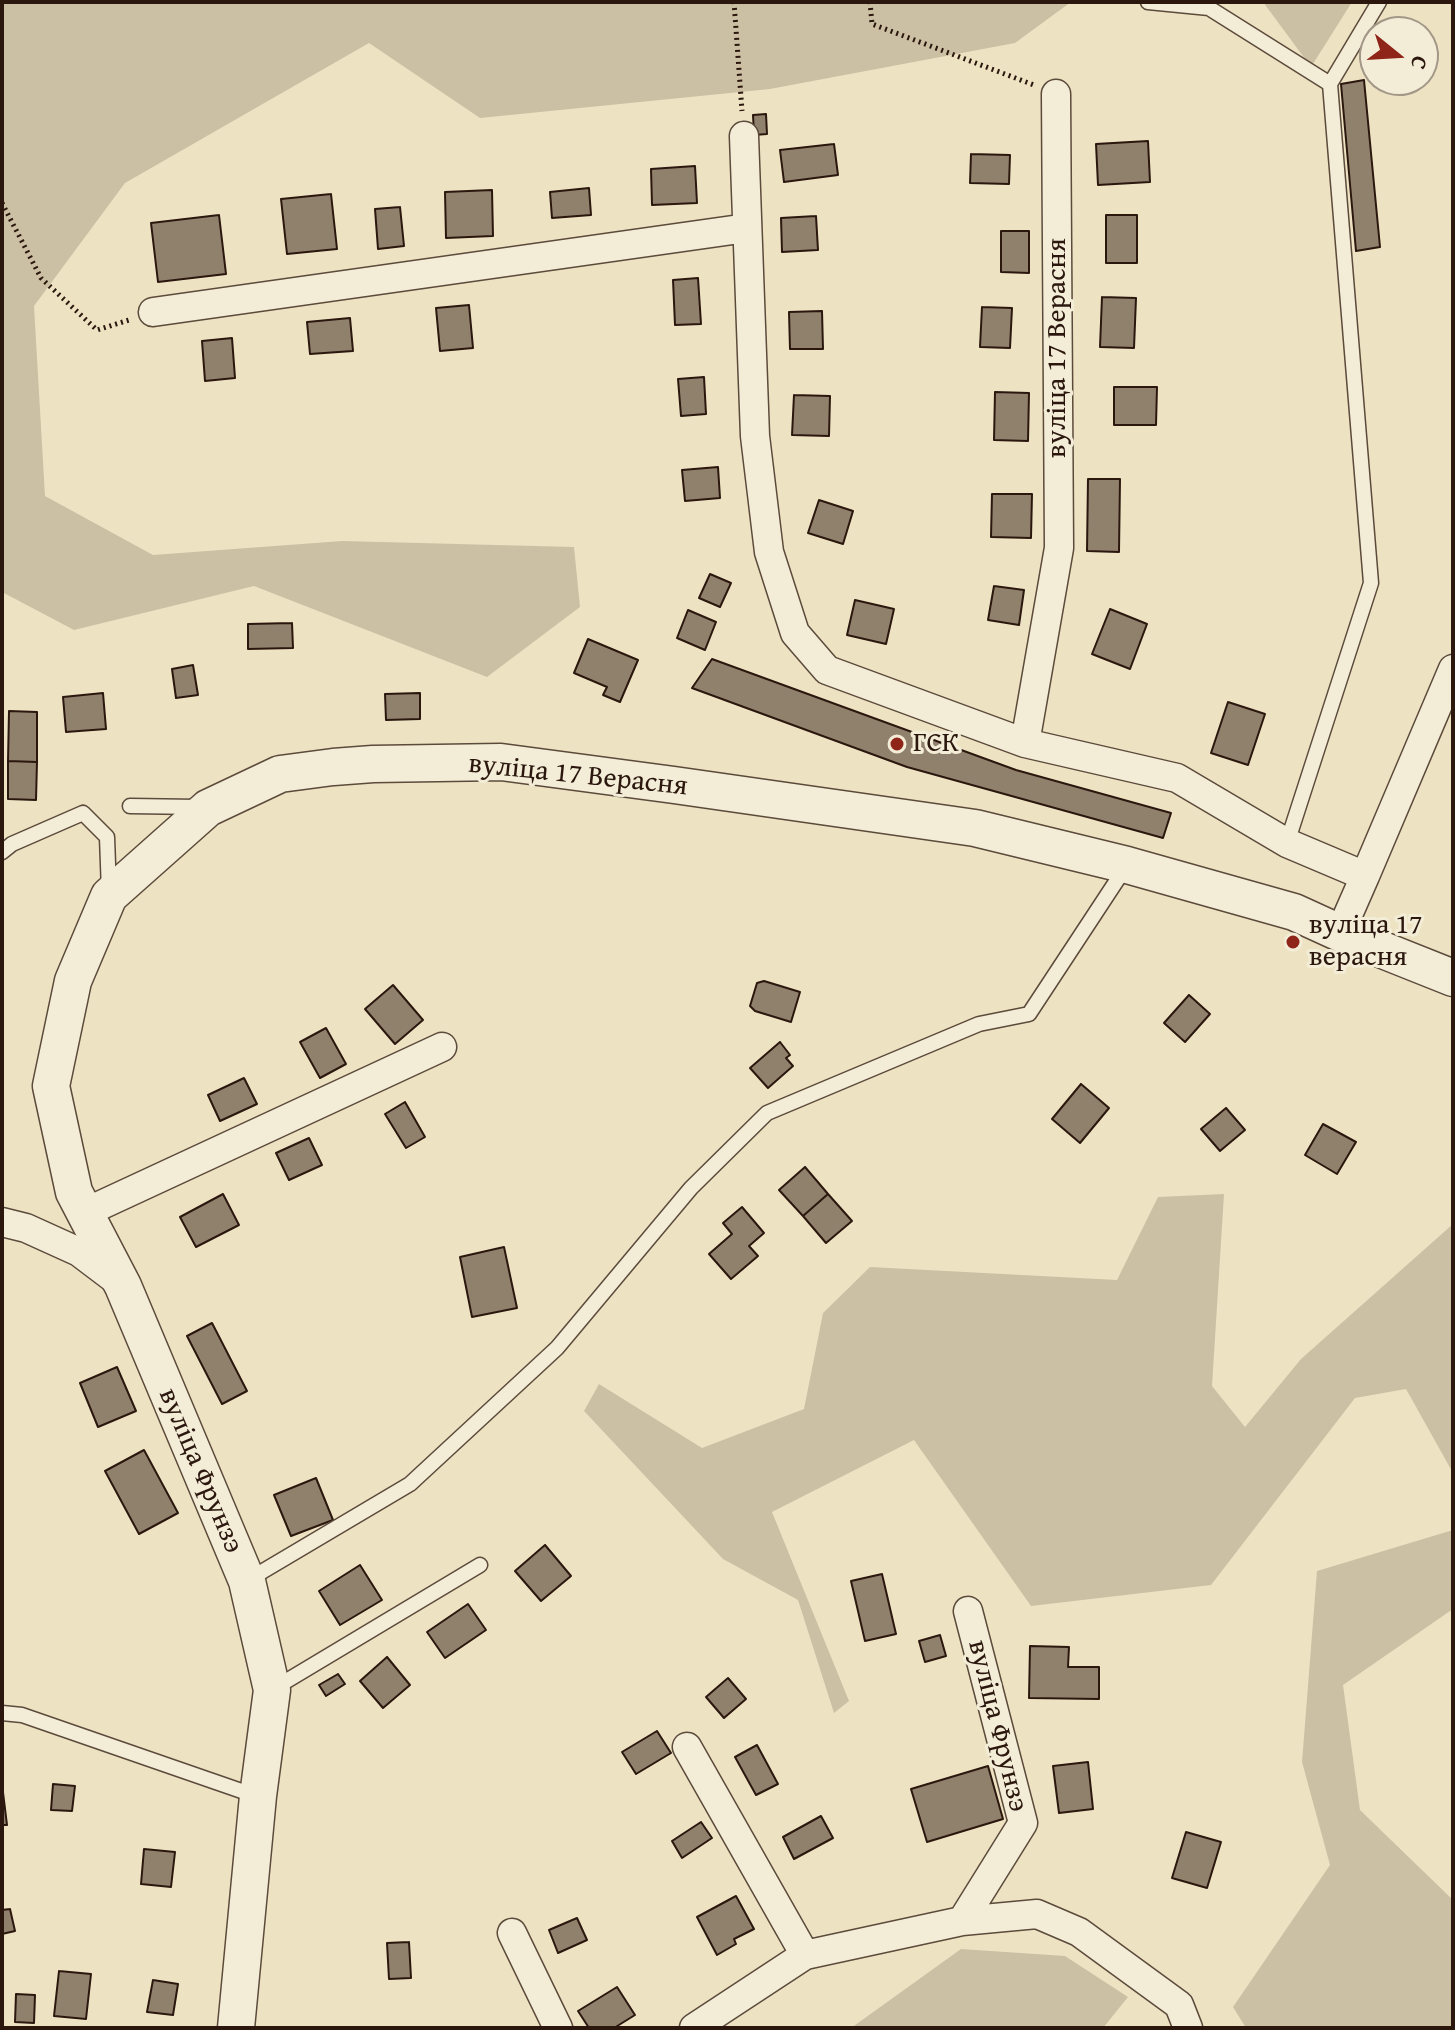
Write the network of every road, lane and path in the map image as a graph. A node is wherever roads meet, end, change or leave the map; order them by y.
1 (734, 2) edge
2 (870, 2) edge
3 (1148, 2) edge
4 (1379, 2) edge
5 (1330, 84) junction
6 (1056, 94) joint
7 (744, 136) joint
8 (2, 203) edge
9 (747, 228) junction
10 (153, 312) joint
11 (1453, 669) edge
12 (1025, 743) junction
13 (130, 806) dead end
14 (208, 808) junction
15 (1287, 843) junction
16 (2, 852) edge
17 (1127, 865) junction
18 (1365, 876) junction
19 (109, 896) junction
20 (1340, 933) junction
21 (1453, 978) edge
22 (442, 1047) dead end
23 (84, 1213) junction
24 (2, 1222) edge
25 (123, 1286) junction
26 (480, 1565) dead end
27 (247, 1581) junction
28 (968, 1611) dead end
29 (272, 1690) junction
30 (2, 1713) edge
31 (687, 1747) dead end
32 (258, 1796) junction
33 (962, 1921) junction
34 (512, 1933) dead end
35 (805, 1955) junction
36 (1184, 2017) edge
37 (236, 2028) edge
38 (558, 2028) edge
39 (694, 2028) edge

1 - 7 path
2 - 6 path
3 - 5 lane
4 - 5 lane
5 - 15 lane
6 - 12 street, вуліца 17 Верасня
7 - 9 street
8 - 10 path
9 - 10 street
9 - 12 street
11 - 18 street
12 - 15 street
13 - 14 lane
14 - 17 street, вуліца 17 Верасня
14 - 19 street, вуліца 17 Верасня
15 - 18 street
16 - 19 lane
17 - 20 street, вуліца 17 Верасня
17 - 27 lane
18 - 20 street
19 - 23 street, вуліца 17 Верасня
20 - 21 street, вуліца 17 Верасня
22 - 23 street
23 - 25 street, вуліца 17 Верасня
24 - 25 street, вуліца Фрунзэ
25 - 27 street, вуліца Фрунзэ
26 - 29 lane
27 - 29 street, вуліца Фрунзэ
28 - 33 street, вуліца Фрунзэ
29 - 32 street, вуліца Фрунзэ
30 - 32 lane
31 - 35 street
32 - 37 street, вуліца Фрунзэ
33 - 35 street
33 - 36 street
34 - 38 street
35 - 39 street

